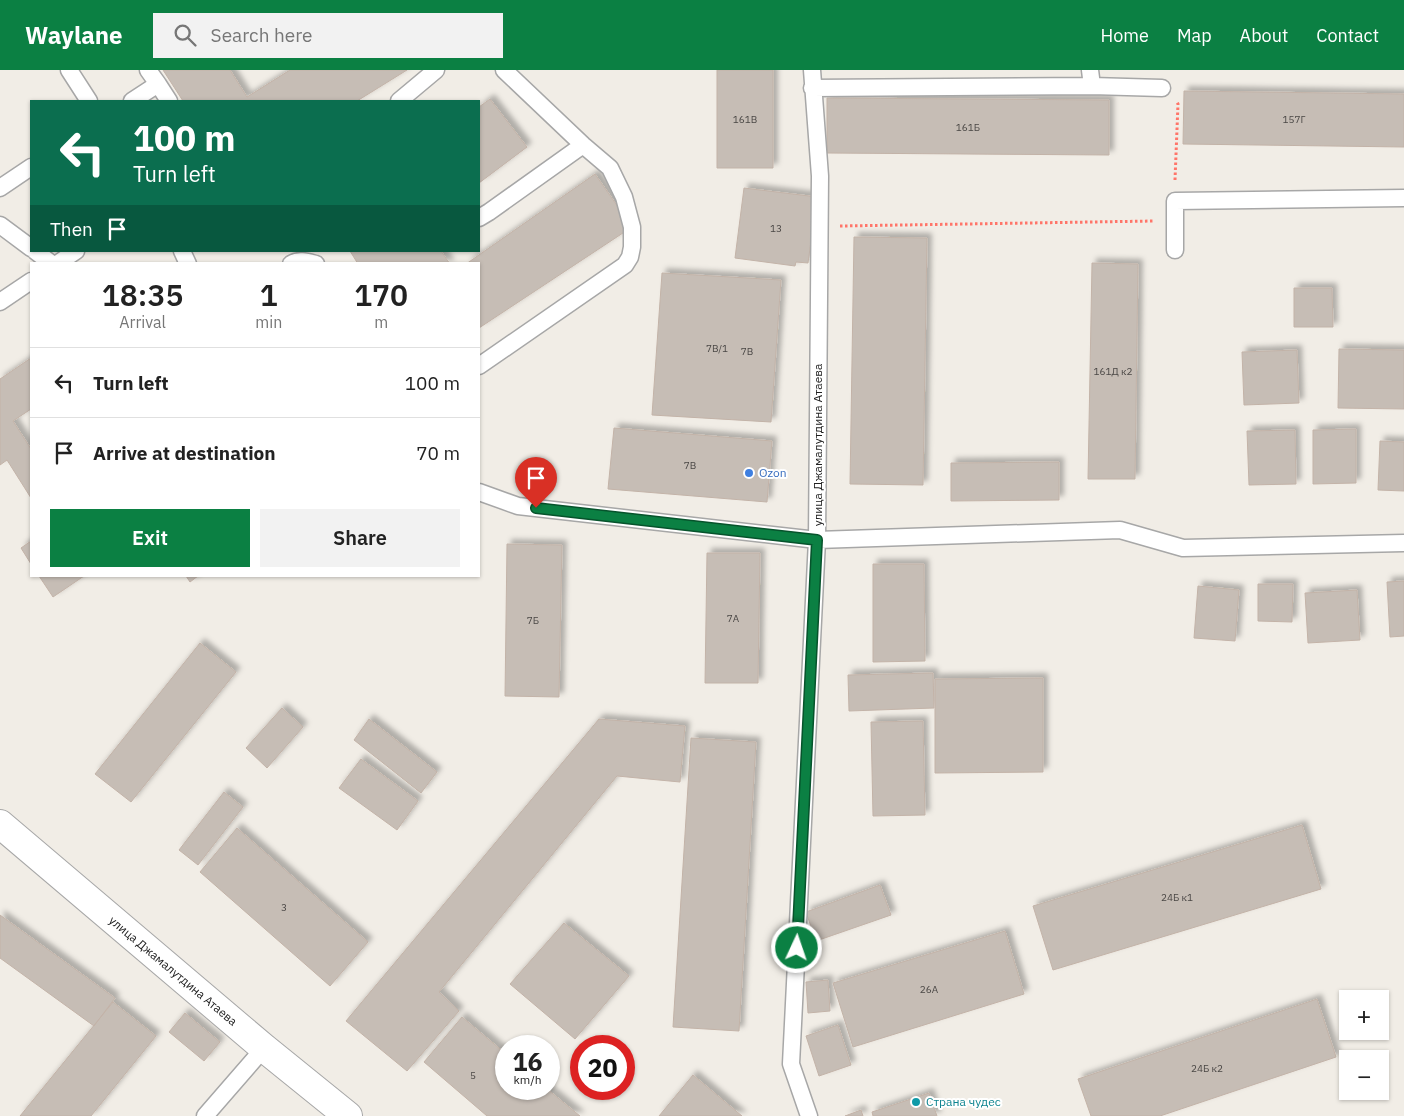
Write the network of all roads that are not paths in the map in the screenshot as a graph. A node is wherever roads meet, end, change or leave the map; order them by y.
1 (69, 70) edge
2 (148, 70) edge
3 (436, 70) edge
4 (504, 70) edge
5 (812, 70) edge
6 (1090, 70) edge
7 (158, 84) junction
8 (1092, 86) junction
9 (812, 88) junction
10 (1162, 88) road end
11 (88, 100) edge
12 (134, 100) edge
13 (167, 100) edge
14 (400, 100) edge
15 (583, 145) junction
16 (30, 168) edge
17 (0, 188) edge
18 (1404, 198) edge
19 (480, 217) edge
20 (0, 225) edge
21 (30, 247) edge
22 (1174, 250) dead end
23 (36, 252) edge
24 (75, 252) edge
25 (49, 262) edge
26 (60, 262) edge
27 (294, 262) edge
28 (307, 262) edge
29 (30, 282) edge
30 (0, 302) edge
31 (480, 365) edge
32 (480, 492) edge
33 (817, 540) junction
34 (1404, 543) edge
35 (0, 824) edge
36 (264, 1048) junction
37 (205, 1116) edge
38 (348, 1116) edge
39 (809, 1116) edge

1 - 11 lane
2 - 7 lane
3 - 14 lane
4 - 15 lane
5 - 9 lane, улица Джамалутдина Атаева
6 - 8 lane
7 - 12 lane
7 - 13 lane
8 - 9 lane
8 - 10 lane
9 - 33 lane, улица Джамалутдина Атаева
15 - 19 lane
15 - 31 lane
16 - 17 lane
18 - 22 lane
20 - 21 lane
23 - 25 lane
24 - 26 lane
27 - 28 lane
29 - 30 lane
32 - 33 lane
33 - 34 lane
33 - 39 lane, улица Джамалутдина Атаева
35 - 36 street, улица Джамалутдина Атаева
36 - 37 lane
36 - 38 street, улица Джамалутдина Атаева

